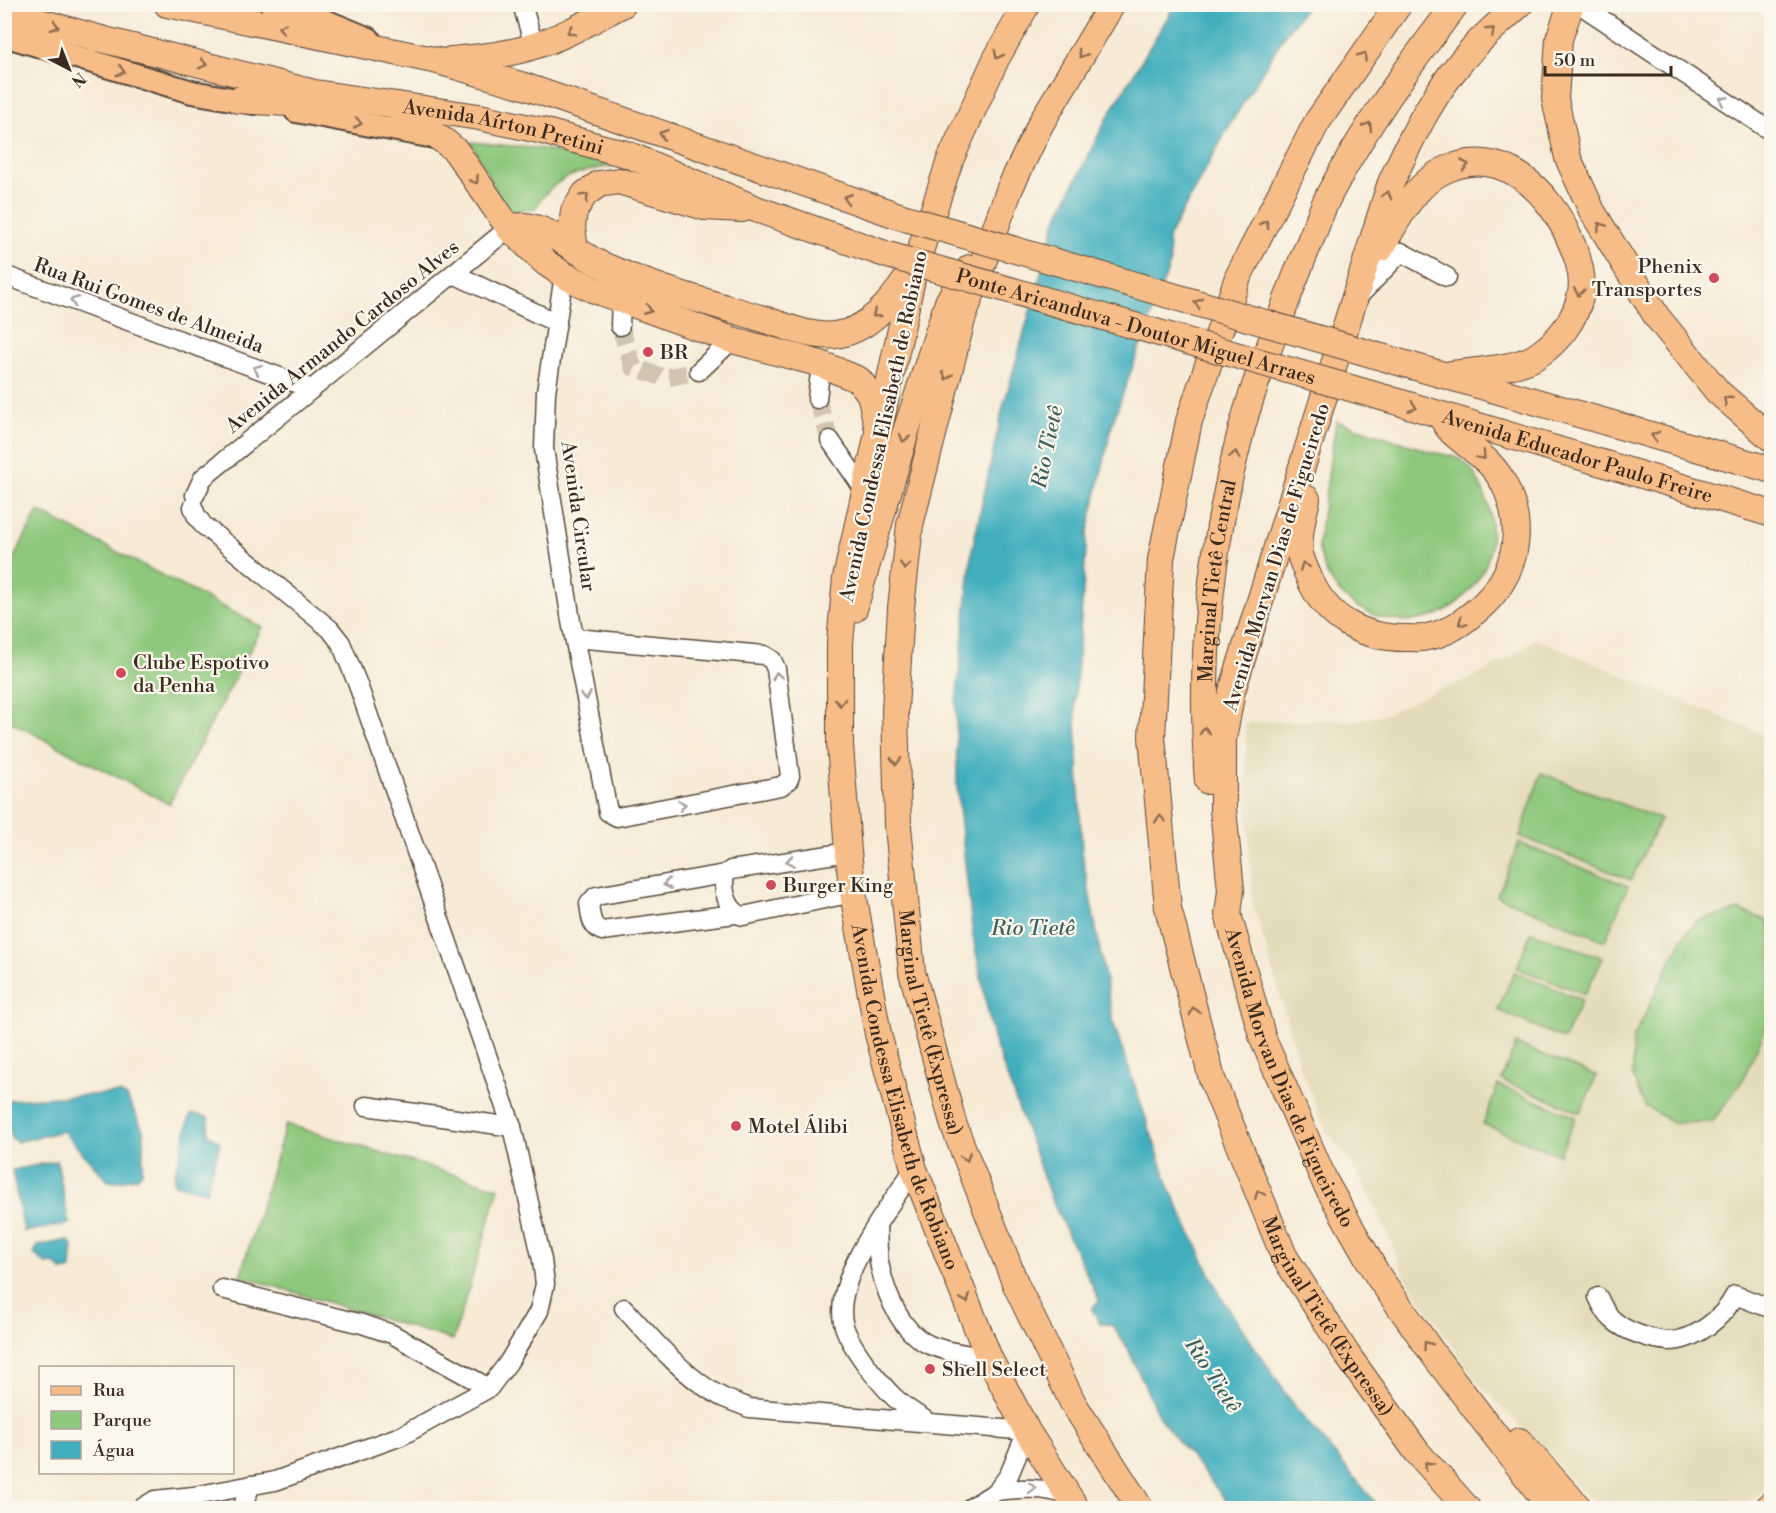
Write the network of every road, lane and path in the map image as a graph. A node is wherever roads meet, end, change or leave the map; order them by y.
1 (167, 4) edge
2 (271, 4) edge
3 (522, 4) edge
4 (623, 4) edge
5 (1027, 4) edge
6 (1112, 4) edge
7 (1399, 4) edge
8 (1456, 4) edge
9 (1466, 4) edge
10 (1520, 4) edge
11 (1571, 4) edge
12 (1578, 4) edge
13 (4, 12) edge
14 (4, 35) edge
15 (534, 46) junction
16 (400, 53) junction
17 (438, 61) junction
18 (1412, 61) junction
19 (332, 95) junction
20 (238, 100) junction
21 (397, 105) junction
22 (1772, 132) edge
23 (437, 137) junction
24 (756, 209) junction
25 (1404, 209) junction
26 (902, 217) joint
27 (509, 228) junction
28 (575, 250) junction
29 (985, 252) junction
30 (1401, 252) junction
31 (888, 255) joint
32 (914, 270) junction
33 (454, 274) junction
34 (4, 275) edge
35 (564, 275) junction
36 (1447, 277) dead end
37 (1356, 294) junction
38 (621, 300) junction
39 (557, 323) junction
40 (620, 326) tunnel mouth
41 (732, 340) junction
42 (1395, 361) joint
43 (821, 364) junction
44 (699, 371) tunnel mouth
45 (1446, 375) junction
46 (312, 389) junction
47 (1384, 398) joint
48 (817, 399) tunnel mouth
49 (1441, 416) junction
50 (1315, 429) junction
51 (878, 432) junction
52 (1772, 439) edge
53 (830, 440) tunnel mouth
54 (1772, 470) edge
55 (865, 491) junction
56 (1747, 507) junction
57 (1772, 514) edge
58 (1772, 523) edge
59 (573, 630) junction
60 (840, 643) junction
61 (848, 852) junction
62 (725, 874) junction
63 (853, 893) junction
64 (735, 914) junction
65 (1228, 914) junction
66 (366, 1106) dead end
67 (513, 1127) junction
68 (914, 1169) junction
69 (877, 1226) junction
70 (222, 1289) dead end
71 (1598, 1297) dead end
72 (624, 1308) dead end
73 (1772, 1310) edge
74 (989, 1358) junction
75 (489, 1388) junction
76 (1462, 1392) junction
77 (929, 1422) junction
78 (1027, 1431) junction
79 (251, 1485) junction
80 (997, 1491) junction
81 (1071, 1502) edge
82 (1772, 1504) edge
83 (142, 1509) edge
84 (242, 1509) edge
85 (969, 1509) edge
86 (1140, 1509) edge
87 (1467, 1509) edge
88 (1551, 1509) edge
89 (1579, 1509) edge
90 (1768, 1509) edge

16 -> 1 highway, Avenida Aírton Pretini
2 - 16 main road, Avenida Aírton Pretini
3 - 15 street
4 -> 15 highway
5 -> 32 highway, Avenida Condessa Elisabeth de Robiano
6 -> 29 highway, Marginal Tietê (Expressa)
87 -> 7 highway, Marginal Tietê (Expressa)
8 - 18 highway
9 - 18 highway
37 -> 10 highway, Avenida Morvan Dias de Figueiredo
52 -> 11 highway
22 -> 12 street
13 -> 19 highway, Avenida Aírton Pretini
14 -> 20 main road, Avenida Aírton Pretini
15 - 17 highway
16 - 17 highway, Avenida Aírton Pretini
26 -> 17 highway, Avenida Aírton Pretini
65 -> 18 highway, Marginal Tietê Central
19 - 20 highway
19 - 21 highway, Avenida Aírton Pretini
20 -> 23 main road, Avenida Aírton Pretini
21 - 23 highway
21 - 24 highway, Avenida Aírton Pretini
23 -> 27 highway
28 -> 24 highway
24 - 31 highway, Avenida Aírton Pretini
25 - 30 street
25 - 37 highway
25 -> 45 highway
42 -> 26 highway, Ponte Aricanduva - Doutor Miguel Arraes, bridge
27 - 28 highway
27 - 33 street, Avenida Armando Cardoso Alves
27 - 35 highway
32 -> 28 highway
29 -> 60 highway
29 -> 86 highway, Marginal Tietê (Expressa)
30 - 36 street
30 - 37 street
31 - 47 highway, Ponte Aricanduva - Doutor Miguel Arraes, bridge
32 - 51 highway, Avenida Condessa Elisabeth de Robiano
33 - 39 street
33 - 46 street, Avenida Armando Cardoso Alves
46 -> 34 street, Rua Rui Gomes de Almeida
35 - 38 highway
35 - 39 street, Avenida Circular
37 - 50 highway, Avenida Morvan Dias de Figueiredo
38 - 40 street
38 -> 41 highway
39 - 59 street, Avenida Circular
41 - 43 highway
41 - 44 street
42 - 45 highway, Avenida Educador Paulo Freire
43 - 48 street
43 - 51 highway
54 -> 45 highway, Avenida Educador Paulo Freire
46 - 67 street, Avenida Armando Cardoso Alves
47 -> 49 highway, Avenida Educador Paulo Freire
49 -> 50 highway
49 - 56 highway, Avenida Educador Paulo Freire
50 - 65 highway, Avenida Morvan Dias de Figueiredo
51 - 55 highway, Avenida Condessa Elisabeth de Robiano
53 - 55 street
55 - 60 highway, Avenida Condessa Elisabeth de Robiano
56 - 57 highway, Avenida Educador Paulo Freire
56 - 58 highway
59 -> 59 street, Avenida Circular
60 -> 61 highway, Avenida Condessa Elisabeth de Robiano
61 -> 62 street
61 - 63 highway, Avenida Condessa Elisabeth de Robiano
62 - 64 street
62 -> 64 street
63 - 64 street
63 - 68 highway, Avenida Condessa Elisabeth de Robiano
76 -> 65 highway, Avenida Morvan Dias de Figueiredo
66 - 67 street
67 - 75 street
68 - 69 street
68 -> 74 highway, Avenida Condessa Elisabeth de Robiano
69 - 74 street
69 - 77 street
70 - 75 street
71 - 73 street
72 - 77 street
74 - 78 highway, Avenida Condessa Elisabeth de Robiano
75 - 79 street
76 - 88 highway, Avenida Morvan Dias de Figueiredo
76 - 89 highway
77 - 78 street
78 - 80 street
78 - 81 highway, Avenida Condessa Elisabeth de Robiano
79 - 83 street
79 - 84 street
80 -> 81 street
80 - 85 street
82 - 90 highway

